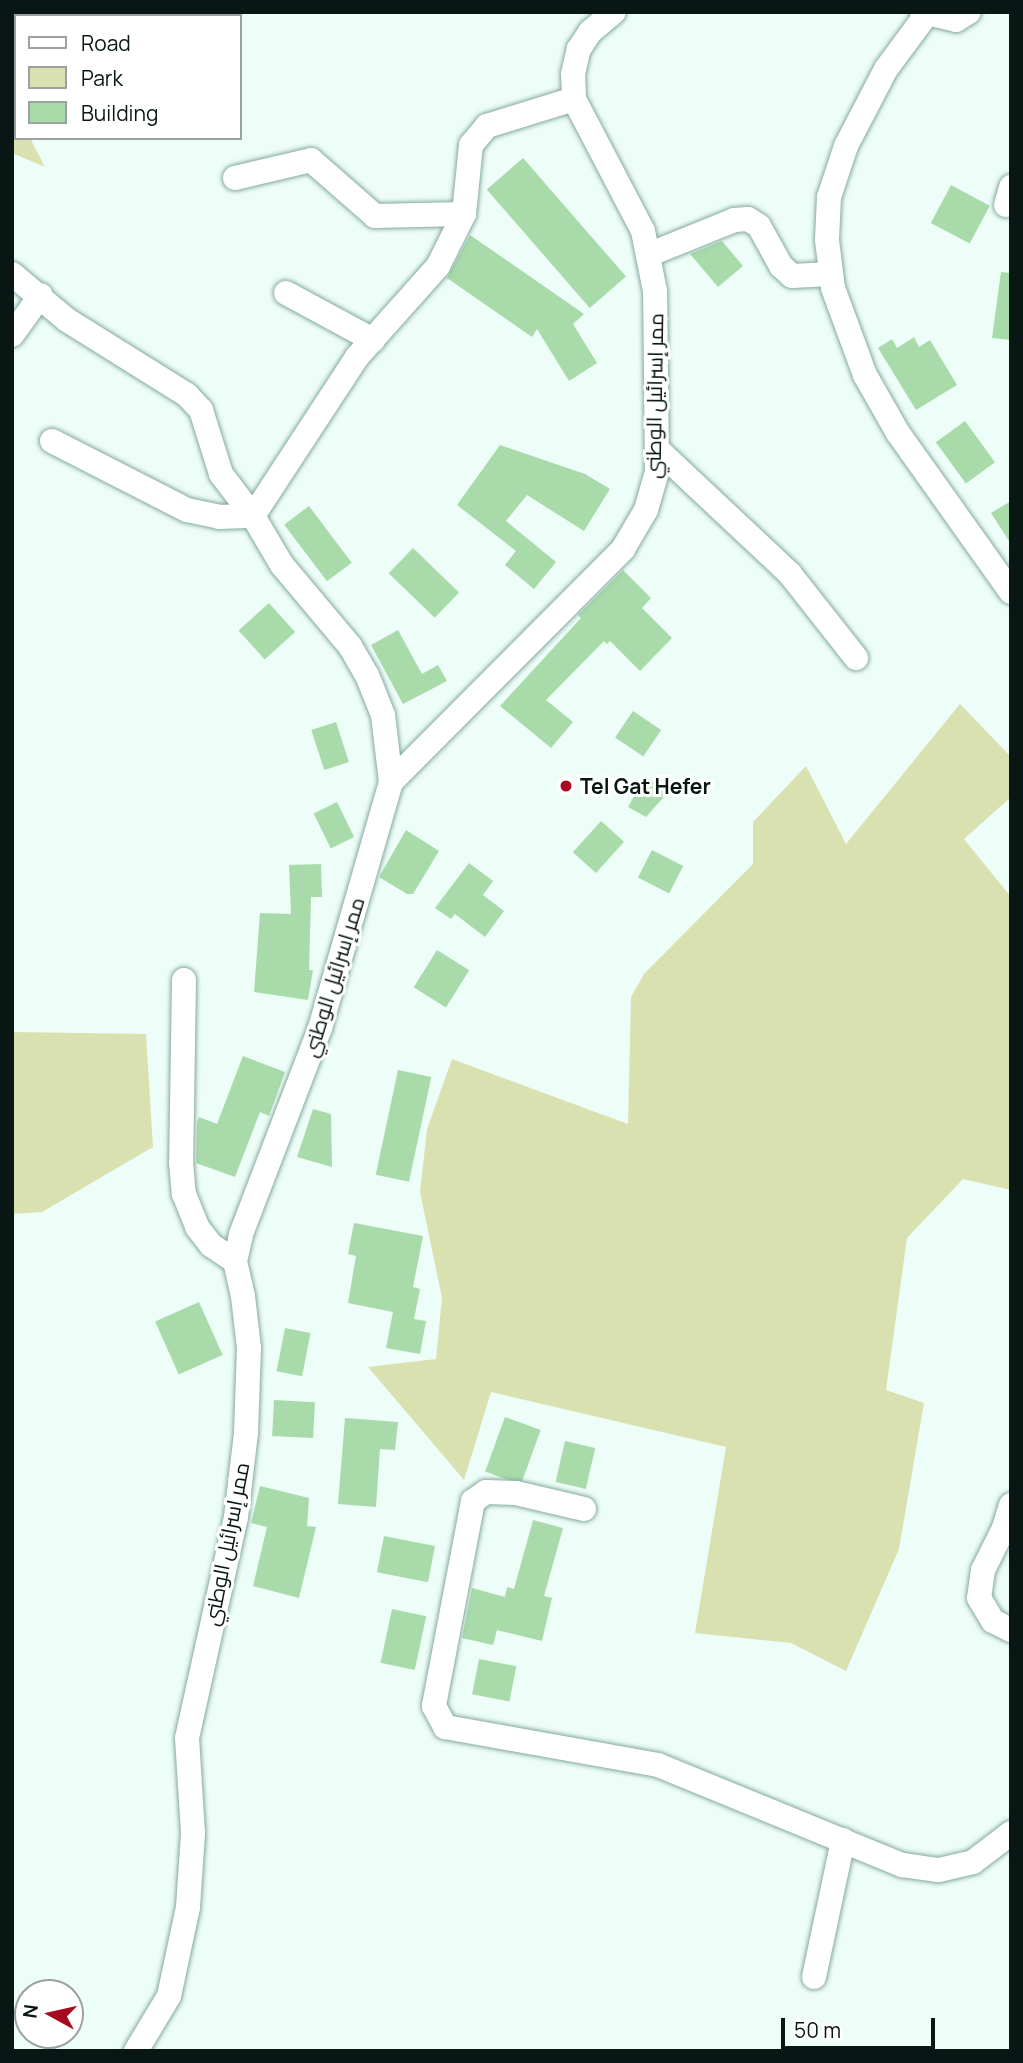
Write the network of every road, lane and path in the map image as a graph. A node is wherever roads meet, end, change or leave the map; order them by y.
1 (614, 12) edge
2 (969, 12) edge
3 (924, 14) edge
4 (574, 99) junction
5 (235, 178) dead end
6 (464, 214) junction
7 (648, 255) junction
8 (12, 274) edge
9 (831, 274) junction
10 (286, 293) dead end
11 (41, 295) junction
12 (12, 335) edge
13 (373, 340) junction
14 (52, 441) dead end
15 (658, 450) junction
16 (253, 516) junction
17 (1011, 592) edge
18 (856, 657) dead end
19 (391, 782) junction
20 (184, 980) dead end
21 (234, 1261) junction
22 (1011, 1505) edge
23 (584, 1508) dead end
24 (1011, 1630) edge
25 (1011, 1833) edge
26 (843, 1840) junction
27 (814, 1976) dead end
28 (136, 2051) edge

1 - 4 street, ممر إسرائيل الوطني
2 - 3 street
3 - 9 street
4 - 6 street
4 - 7 street, ممر إسرائيل الوطني
5 - 6 street
6 - 13 street
7 - 9 street
7 - 15 street, ممر إسرائيل الوطني
8 - 11 street
9 - 17 street
10 - 13 street
11 - 12 street
11 - 16 street
13 - 16 street
14 - 16 street
15 - 18 street
15 - 19 street, ممر إسرائيل الوطني
16 - 19 street
19 - 21 street, ممر إسرائيل الوطني
20 - 21 street
21 - 28 street, ممر إسرائيل الوطني
22 - 24 street
23 - 26 street
25 - 26 street
26 - 27 street

